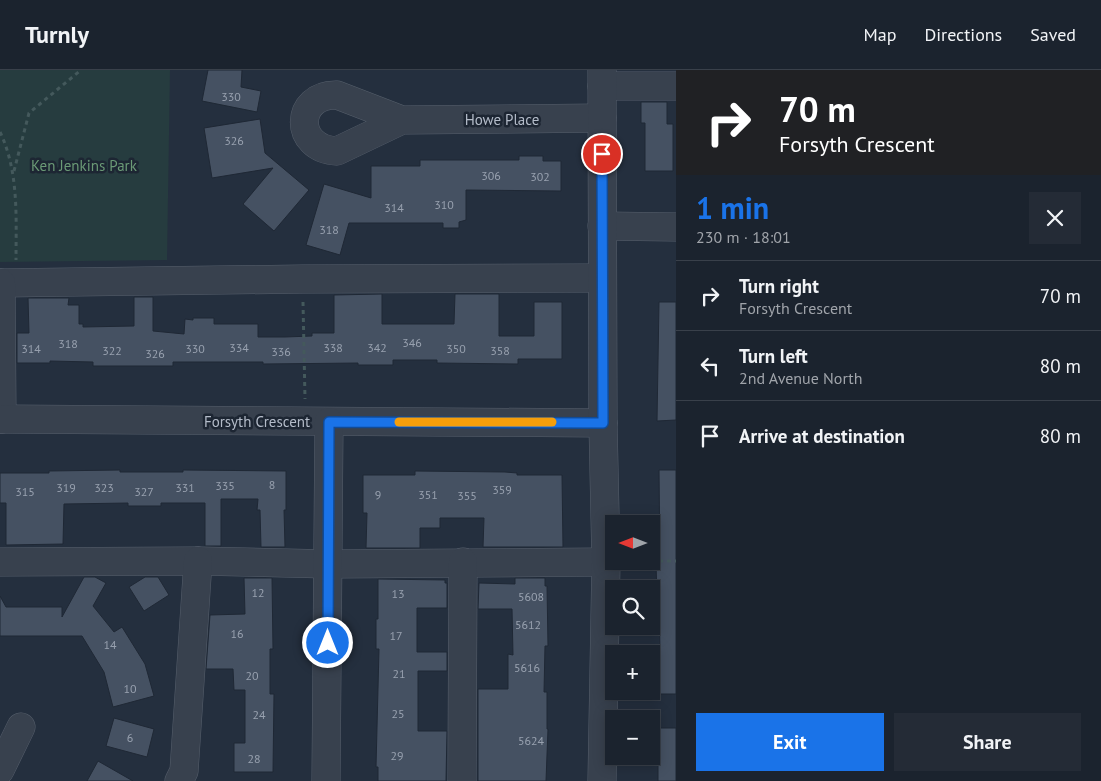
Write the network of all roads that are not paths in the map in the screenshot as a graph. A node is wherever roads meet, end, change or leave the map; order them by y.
1 (602, 78) edge
2 (676, 86) edge
3 (602, 118) junction
4 (402, 120) dead end
5 (602, 226) junction
6 (676, 226) edge
7 (602, 278) junction
8 (6, 283) edge
9 (1, 419) edge
10 (317, 422) junction
11 (603, 423) junction
12 (605, 516) edge
13 (198, 561) junction
14 (0, 562) edge
15 (464, 562) junction
16 (605, 562) edge
17 (328, 564) junction
18 (606, 570) edge
19 (21, 727) dead end
20 (0, 770) edge
21 (178, 781) edge
22 (326, 781) edge
23 (462, 781) edge
24 (602, 781) edge

1 - 2 street
1 - 3 street
3 - 4 street, Howe Place
3 - 5 street
5 - 6 street
5 - 7 street
7 - 8 street
7 - 11 street
8 - 9 street
9 - 10 street, Forsyth Crescent
10 - 11 street, Forsyth Crescent
10 - 17 street
11 - 12 street
13 - 14 street
13 - 17 street
13 - 21 street
15 - 16 street
15 - 17 street
15 - 23 street
17 - 22 street
18 - 24 street
19 - 20 street

